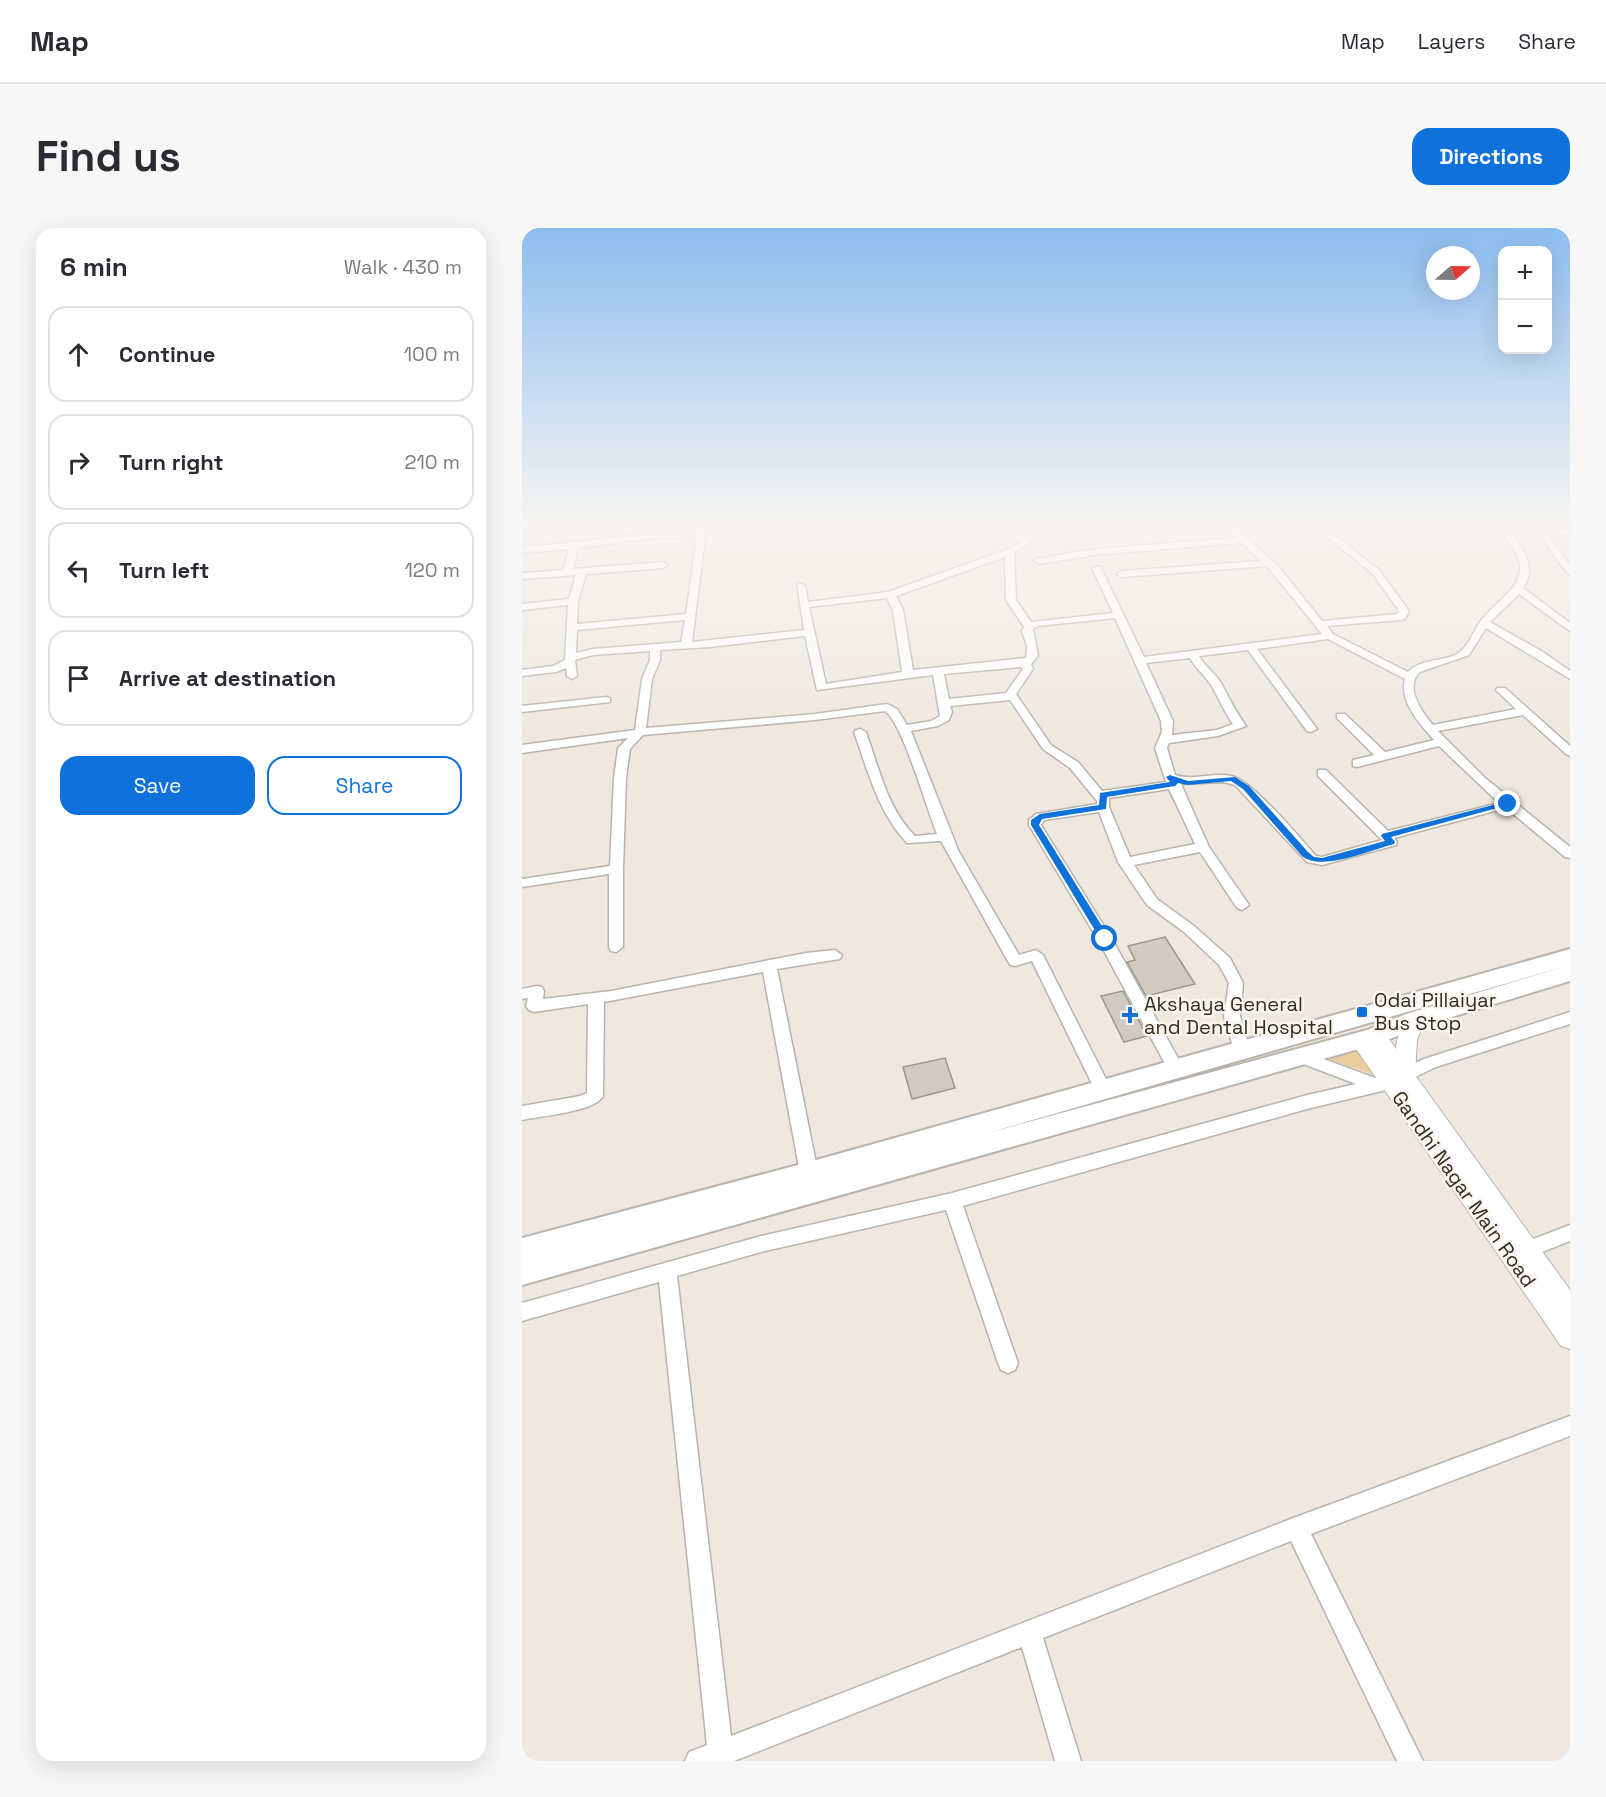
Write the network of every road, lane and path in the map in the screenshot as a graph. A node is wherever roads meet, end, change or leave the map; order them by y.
1 (575, 594) edge
2 (693, 594) edge
3 (802, 594) edge
4 (894, 594) edge
5 (1011, 594) edge
6 (1109, 594) edge
7 (1295, 594) edge
8 (1391, 594) edge
9 (1513, 594) edge
10 (1525, 594) edge
11 (890, 595) junction
12 (573, 601) junction
13 (804, 605) junction
14 (522, 607) edge
15 (1119, 615) junction
16 (690, 617) junction
17 (1484, 623) junction
18 (1319, 624) junction
19 (572, 627) junction
20 (1029, 627) junction
21 (1570, 628) edge
22 (810, 632) junction
23 (1329, 636) junction
24 (686, 645) junction
25 (1251, 646) junction
26 (655, 647) junction
27 (1193, 654) junction
28 (570, 660) junction
29 (1140, 661) junction
30 (1025, 663) junction
31 (938, 671) junction
32 (522, 673) edge
33 (908, 674) junction
34 (572, 676) dead end
35 (1570, 676) edge
36 (1410, 677) junction
37 (1501, 690) dead end
38 (1009, 696) junction
39 (606, 700) dead end
40 (828, 701) junction
41 (945, 703) junction
42 (522, 709) edge
43 (1525, 711) junction
44 (1341, 716) dead end
45 (903, 729) junction
46 (1311, 729) dead end
47 (1431, 729) junction
48 (640, 732) junction
49 (860, 732) dead end
50 (1164, 740) junction
51 (1442, 742) junction
52 (522, 749) edge
53 (1570, 752) edge
54 (1382, 756) junction
55 (1358, 763) dead end
56 (1322, 773) dead end
57 (1173, 781) junction
58 (1102, 803) junction
59 (1508, 804) junction
60 (1385, 836) junction
61 (945, 837) junction
62 (1203, 847) junction
63 (1570, 854) edge
64 (1125, 862) junction
65 (616, 869) junction
66 (522, 883) edge
67 (1242, 905) dead end
68 (616, 947) dead end
69 (835, 955) dead end
70 (1570, 957) edge
71 (769, 967) junction
72 (1570, 973) edge
73 (522, 994) edge
74 (596, 998) junction
75 (1570, 1018) edge
76 (1414, 1020) junction
77 (1367, 1032) junction
78 (1242, 1050) junction
79 (1299, 1056) junction
80 (1176, 1069) junction
81 (1390, 1082) junction
82 (1103, 1089) junction
83 (522, 1113) edge
84 (809, 1173) junction
85 (952, 1201) junction
86 (1570, 1233) edge
87 (522, 1250) edge
88 (1527, 1250) junction
89 (667, 1271) junction
90 (522, 1272) edge
91 (1570, 1311) edge
92 (522, 1312) edge
93 (1570, 1337) edge
94 (1008, 1363) dead end
95 (1570, 1426) edge
96 (1296, 1528) junction
97 (1029, 1632) junction
98 (713, 1758) edge
99 (1068, 1761) edge
100 (1410, 1761) edge

1 - 12 street
2 - 16 street
3 - 13 street
4 - 11 street
5 - 20 street
6 - 15 street
7 - 18 street
8 - 18 street
9 - 17 street
10 - 21 street
11 - 13 street
11 - 33 street
12 - 14 street
12 - 19 street
13 - 22 street
15 - 20 street
15 - 29 street
16 - 19 street
16 - 24 street
17 - 35 street
17 - 36 street
18 - 23 street
19 - 28 street
20 - 30 street
22 - 24 street
22 - 40 street
23 - 25 street
23 - 36 street
24 - 26 street
25 - 27 street
25 - 46 street
26 - 28 street
26 - 48 street
27 - 29 street
27 - 50 street
28 - 32 street
28 - 34 street
29 - 50 street
30 - 31 street
30 - 38 street
31 - 33 street
31 - 41 street
33 - 40 street
36 - 47 street
37 - 43 street
38 - 41 street
38 - 58 street
39 - 42 street
40 - 45 street
40 - 48 street
41 - 45 street
43 - 47 street
43 - 53 street
44 - 54 street
45 - 61 street
47 - 51 street
48 - 52 street
48 - 65 street
49 - 61 street
50 - 57 street
51 - 54 street
51 - 59 street
54 - 55 street
56 - 60 street
57 - 58 street
57 - 60 street
57 - 62 street
58 - 64 street
58 - 80 street
59 - 60 street
59 - 63 street
61 - 82 street
62 - 64 street
62 - 67 street
64 - 78 street
65 - 66 street
65 - 68 street
69 - 71 street
70 - 77 highway
71 - 74 street
71 - 84 street
72 - 76 highway
73 - 74 street
74 - 83 street
75 - 81 street
76 - 77 highway
76 - 81 main road
77 - 78 highway
77 - 79 highway
77 - 81 main road, Gandhi Nagar Main Road
78 - 80 highway
79 - 81 street
79 - 90 highway
80 - 82 highway
81 - 85 street
81 - 88 main road, Gandhi Nagar Main Road
81 - 93 main road, Gandhi Nagar Main Road
82 - 84 highway
84 - 87 highway
85 - 89 street
85 - 94 street
86 - 88 street
88 - 91 main road, Gandhi Nagar Main Road
89 - 92 street
89 - 98 street
95 - 96 street
96 - 97 street
96 - 100 street
97 - 98 street
97 - 99 street

